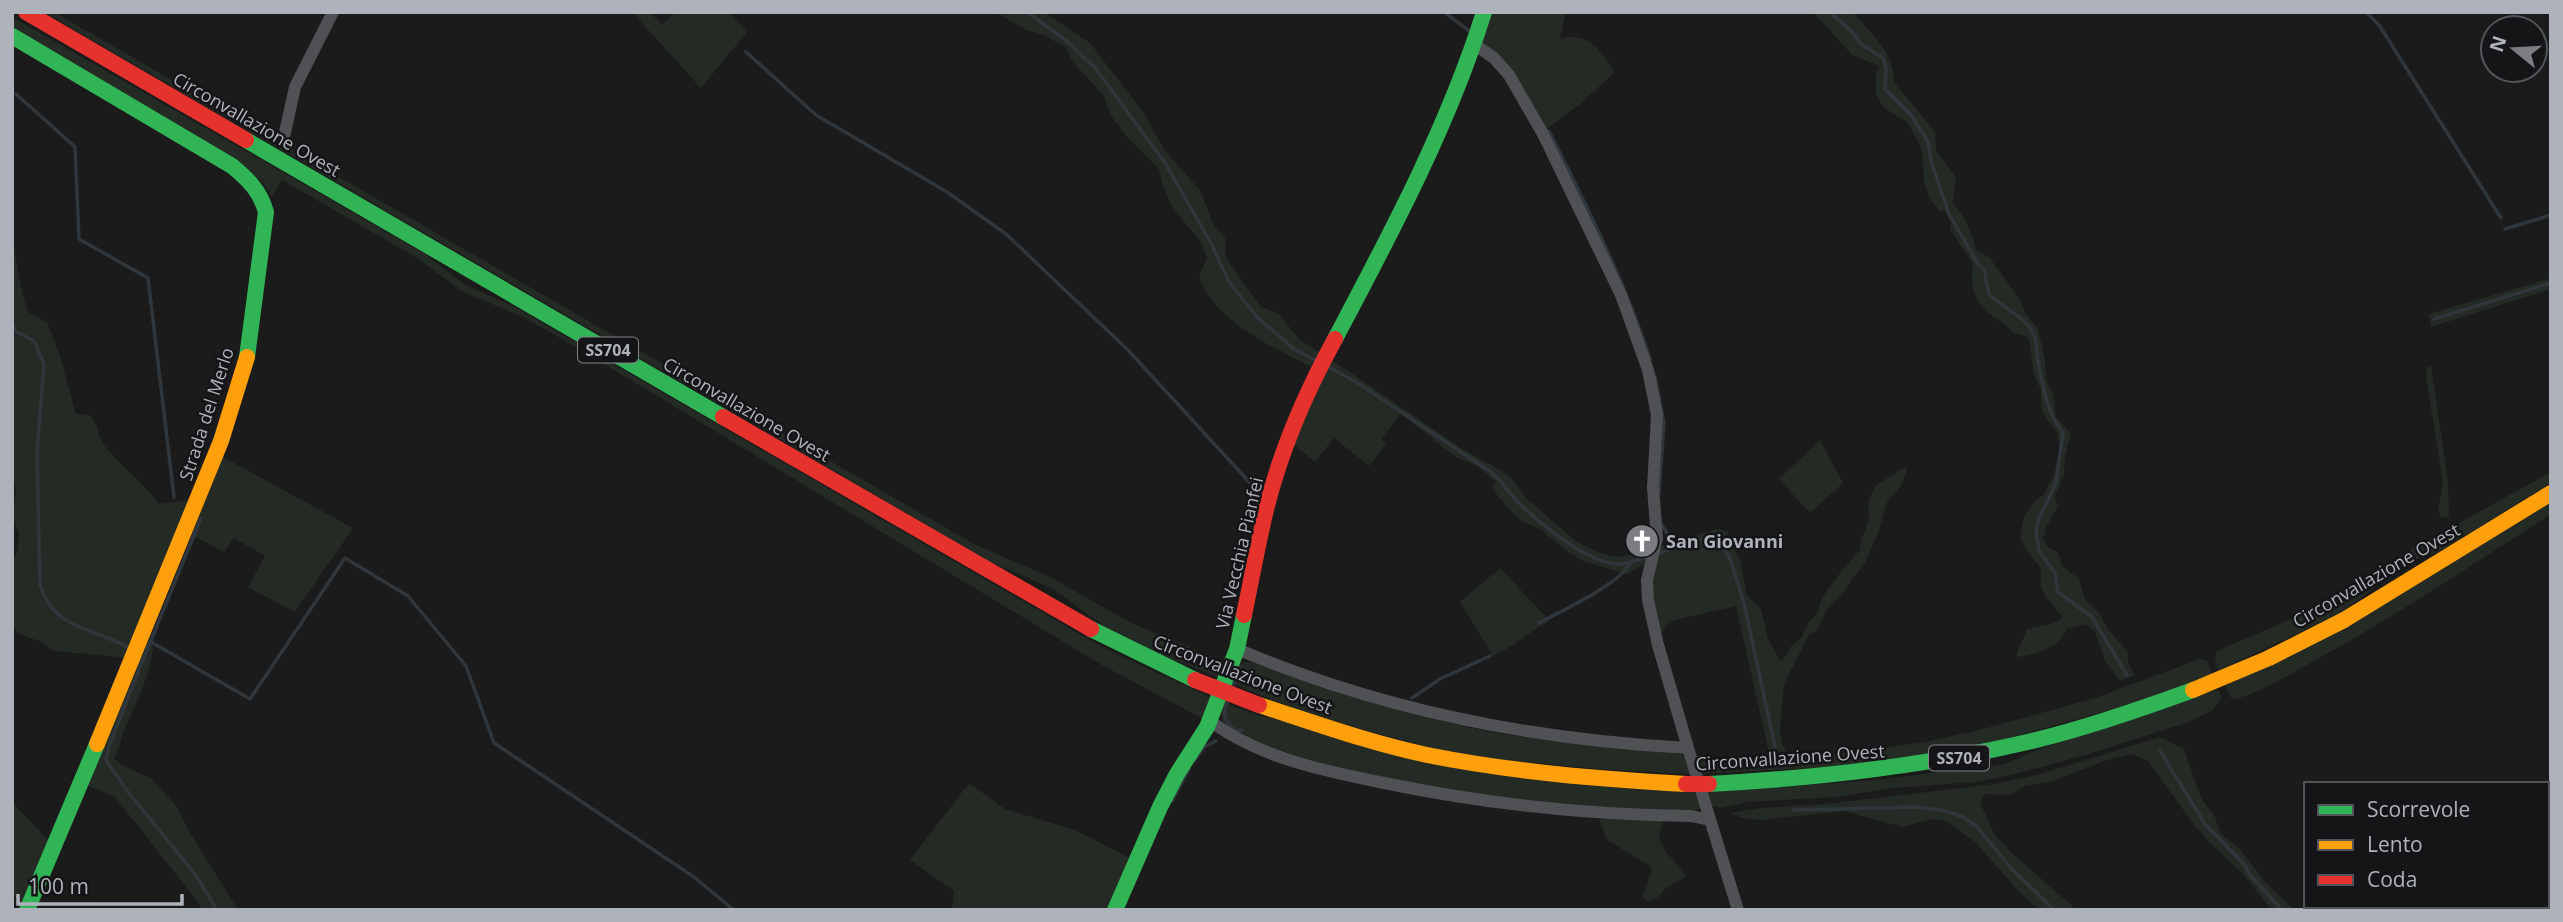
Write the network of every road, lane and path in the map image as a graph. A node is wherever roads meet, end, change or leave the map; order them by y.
1 (26, 12) edge
2 (333, 12) edge
3 (1483, 12) edge
4 (12, 36) edge
5 (1474, 44) junction
6 (284, 137) dead end
7 (2551, 493) edge
8 (1237, 649) junction
9 (1210, 721) junction
10 (1688, 748) junction
11 (1710, 820) junction
12 (27, 910) edge
13 (1115, 910) edge
14 (1738, 910) edge

1 - 7 main road, Circonvallazione Ovest / SS704, bridge
2 - 6 street
3 - 5 main road, Via Vecchia Pianfei
4 - 12 main road, Strada del Merlo
5 - 8 main road, Via Vecchia Pianfei
5 - 10 street
8 - 9 main road, Via Vecchia Pianfei
8 - 10 street
9 - 11 street
9 - 13 main road, Via Vecchia Pianfei
10 - 11 street
11 - 14 street

